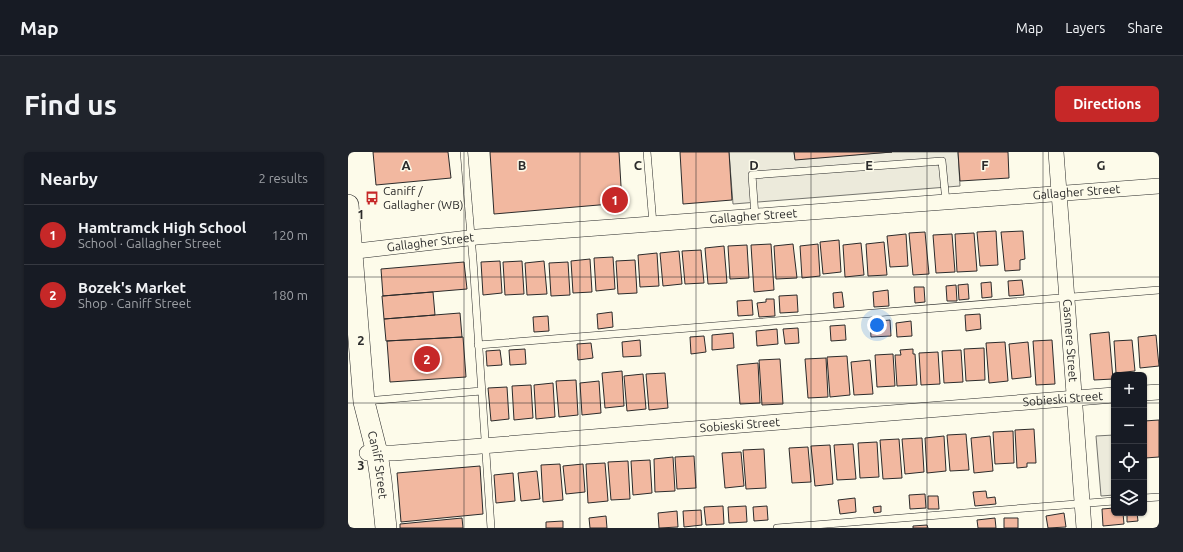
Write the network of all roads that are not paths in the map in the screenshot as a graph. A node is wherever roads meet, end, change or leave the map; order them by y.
1 (464, 152) edge
2 (647, 152) edge
3 (1056, 152) edge
4 (1159, 186) edge
5 (1059, 193) junction
6 (946, 202) junction
7 (348, 205) edge
8 (755, 216) junction
9 (653, 224) junction
10 (471, 238) junction
11 (349, 252) edge
12 (1159, 290) edge
13 (351, 295) edge
14 (1067, 298) junction
15 (478, 345) junction
16 (356, 349) junction
17 (481, 390) junction
18 (1159, 392) edge
19 (1147, 393) edge
20 (1111, 395) edge
21 (1074, 398) junction
22 (364, 402) junction
23 (485, 446) junction
24 (372, 453) junction
25 (1159, 497) edge
26 (1147, 498) edge
27 (1111, 500) edge
28 (1082, 503) junction
29 (373, 528) edge
30 (386, 528) edge
31 (491, 528) edge
32 (777, 528) edge
33 (1084, 528) edge

1 - 10 lane
2 - 9 lane
3 - 5 street, Casmere Street
4 - 5 street, Gallagher Street
5 - 6 street, Gallagher Street
5 - 14 street, Casmere Street
6 - 8 street, Gallagher Street
6 - 8 lane
7 - 11 street, Caniff Street
8 - 9 street, Gallagher Street
9 - 10 street, Gallagher Street
10 - 11 street, Gallagher Street
10 - 15 lane
11 - 13 street, Caniff Street
11 - 16 street, Caniff Street
12 - 14 lane
13 - 16 street, Caniff Street
14 - 15 lane
14 - 21 street, Casmere Street
15 - 17 lane
16 - 22 street, Caniff Street
17 - 22 lane
17 - 23 lane
18 - 19 street
20 - 21 street, Sobieski Street
21 - 23 street, Sobieski Street
21 - 28 street, Casmere Street
22 - 24 street, Caniff Street
23 - 24 street, Sobieski Street
23 - 31 lane
24 - 29 street, Caniff Street
24 - 30 street, Caniff Street
25 - 26 lane
27 - 28 lane
28 - 32 lane
28 - 33 street, Casmere Street

